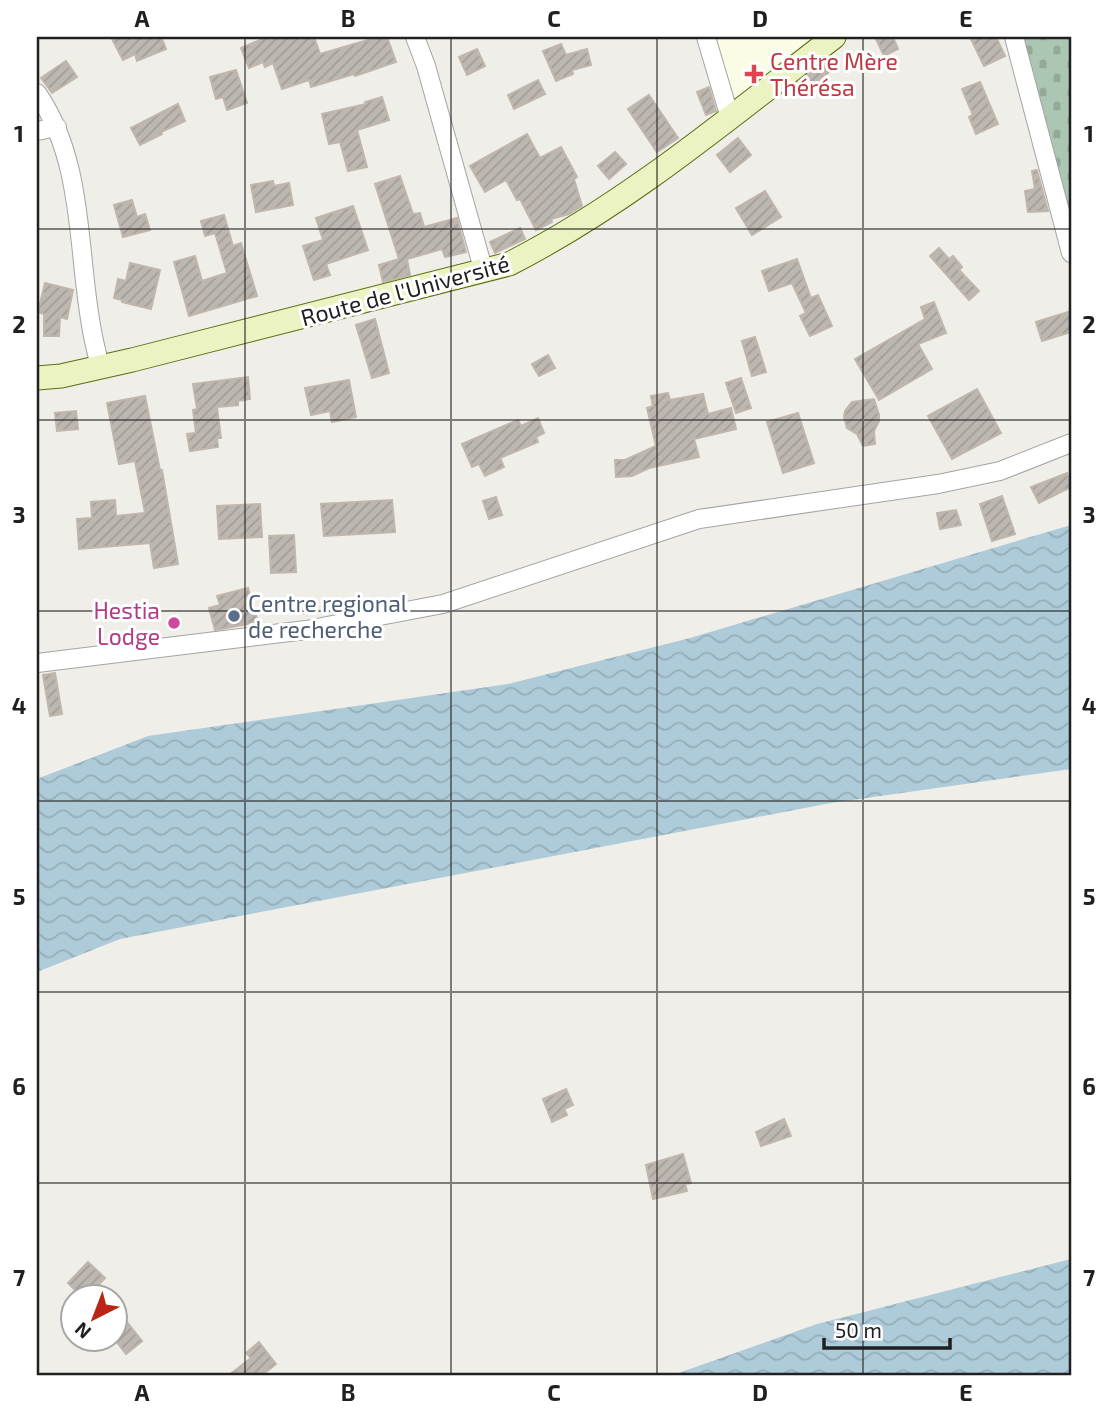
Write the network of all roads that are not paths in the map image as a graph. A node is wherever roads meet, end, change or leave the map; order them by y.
1 (415, 37) edge
2 (706, 37) edge
3 (834, 37) edge
4 (1014, 37) edge
5 (37, 93) edge
6 (730, 118) junction
7 (57, 127) junction
8 (37, 131) edge
9 (1071, 253) edge
10 (484, 272) junction
11 (100, 367) junction
12 (37, 378) edge
13 (1071, 443) edge
14 (37, 663) edge

1 - 10 street
2 - 6 street
3 - 6 street, Route de l'Université
4 - 9 street
5 - 7 street
6 - 10 street, Route de l'Université
7 - 8 street
7 - 11 street
10 - 11 street, Route de l'Université
11 - 12 street, Route de l'Université
13 - 14 street

